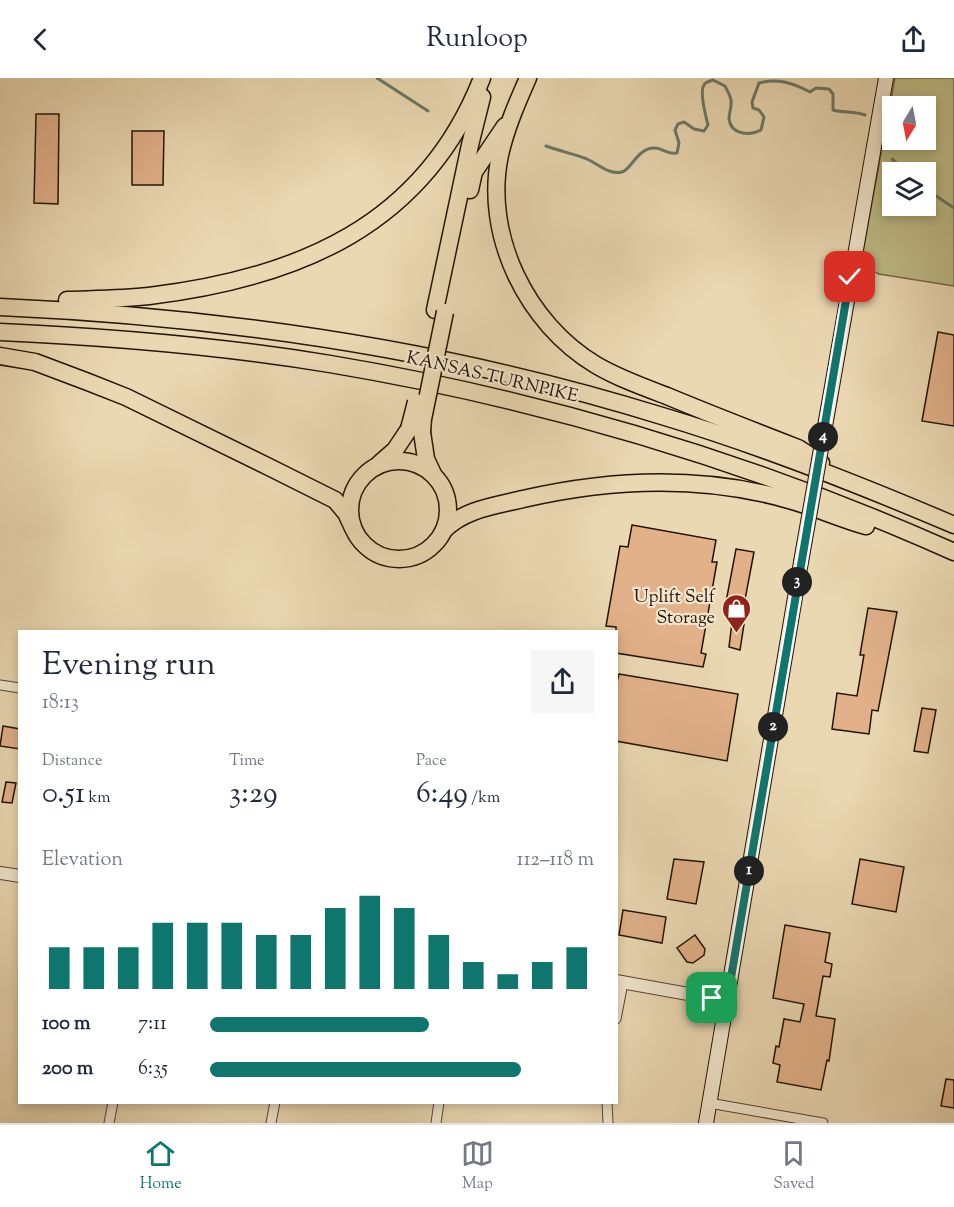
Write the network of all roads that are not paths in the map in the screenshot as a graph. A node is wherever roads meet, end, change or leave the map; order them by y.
1 (483, 78) edge
2 (528, 78) edge
3 (886, 78) edge
4 (512, 116) junction
5 (0, 306) edge
6 (440, 311) junction
7 (0, 332) edge
8 (0, 356) edge
9 (416, 430) junction
10 (375, 467) junction
11 (433, 474) junction
12 (853, 482) junction
13 (954, 525) edge
14 (353, 528) junction
15 (444, 530) junction
16 (936, 544) junction
17 (954, 552) edge
18 (0, 685) edge
19 (18, 688) edge
20 (0, 873) edge
21 (18, 876) edge
22 (620, 982) edge
23 (618, 1000) edge
24 (727, 1001) junction
25 (709, 1103) junction
26 (113, 1104) edge
27 (274, 1104) edge
28 (439, 1104) edge
29 (607, 1104) edge
30 (109, 1123) edge
31 (271, 1123) edge
32 (436, 1123) edge
33 (608, 1123) edge
34 (706, 1123) edge
35 (823, 1123) edge

1 - 5 highway
1 - 6 highway
2 - 4 highway
3 - 24 main road, bridge
4 - 6 highway
4 - 12 highway
5 - 12 highway, KANSAS TURNPIKE
6 - 9 highway, bridge
7 - 16 highway, KANSAS TURNPIKE
8 - 14 highway
9 - 10 highway
9 - 11 highway
10 - 11 highway
10 - 14 highway
11 - 15 highway
12 - 13 highway, KANSAS TURNPIKE
14 - 15 highway
15 - 16 highway
16 - 17 highway, KANSAS TURNPIKE
18 - 19 street
20 - 21 street
22 - 23 street
22 - 24 street
24 - 25 main road
25 - 34 main road
25 - 35 street
26 - 30 street
27 - 31 street
28 - 32 street
29 - 33 street

